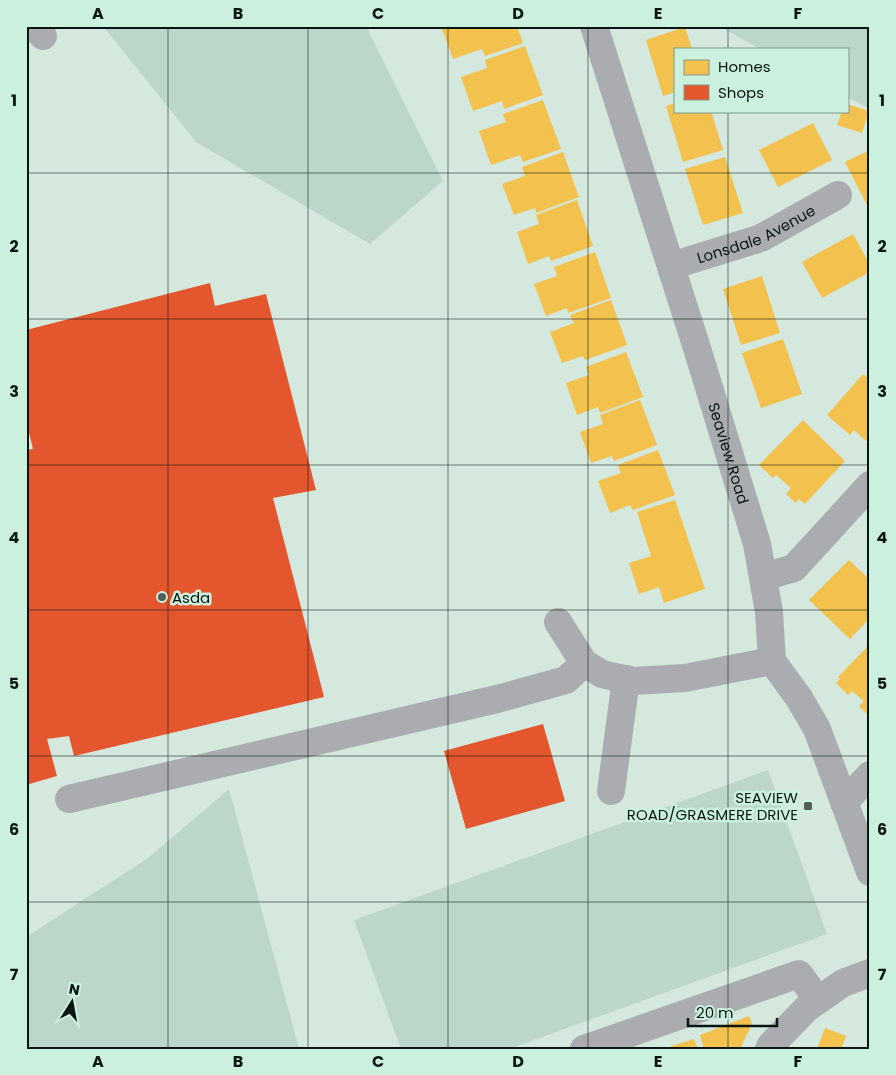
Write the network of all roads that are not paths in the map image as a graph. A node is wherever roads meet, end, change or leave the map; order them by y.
1 (594, 26) edge
2 (838, 196) dead end
3 (671, 266) junction
4 (870, 485) edge
5 (763, 577) junction
6 (558, 622) dead end
7 (772, 661) junction
8 (584, 663) junction
9 (626, 679) junction
10 (870, 775) edge
11 (611, 791) dead end
12 (69, 799) dead end
13 (844, 802) junction
14 (870, 872) edge
15 (870, 973) edge
16 (818, 1000) junction
17 (584, 1049) edge
18 (769, 1049) edge

1 - 3 street, Seaview Road
2 - 3 street, Lonsdale Avenue
3 - 5 street, Seaview Road
4 - 5 street
5 - 7 street, Seaview Road
6 - 8 street
7 - 9 street
7 - 13 street
8 - 9 street
8 - 12 street
9 - 11 street
10 - 13 street
13 - 14 street
15 - 16 street
16 - 17 street
16 - 18 street

